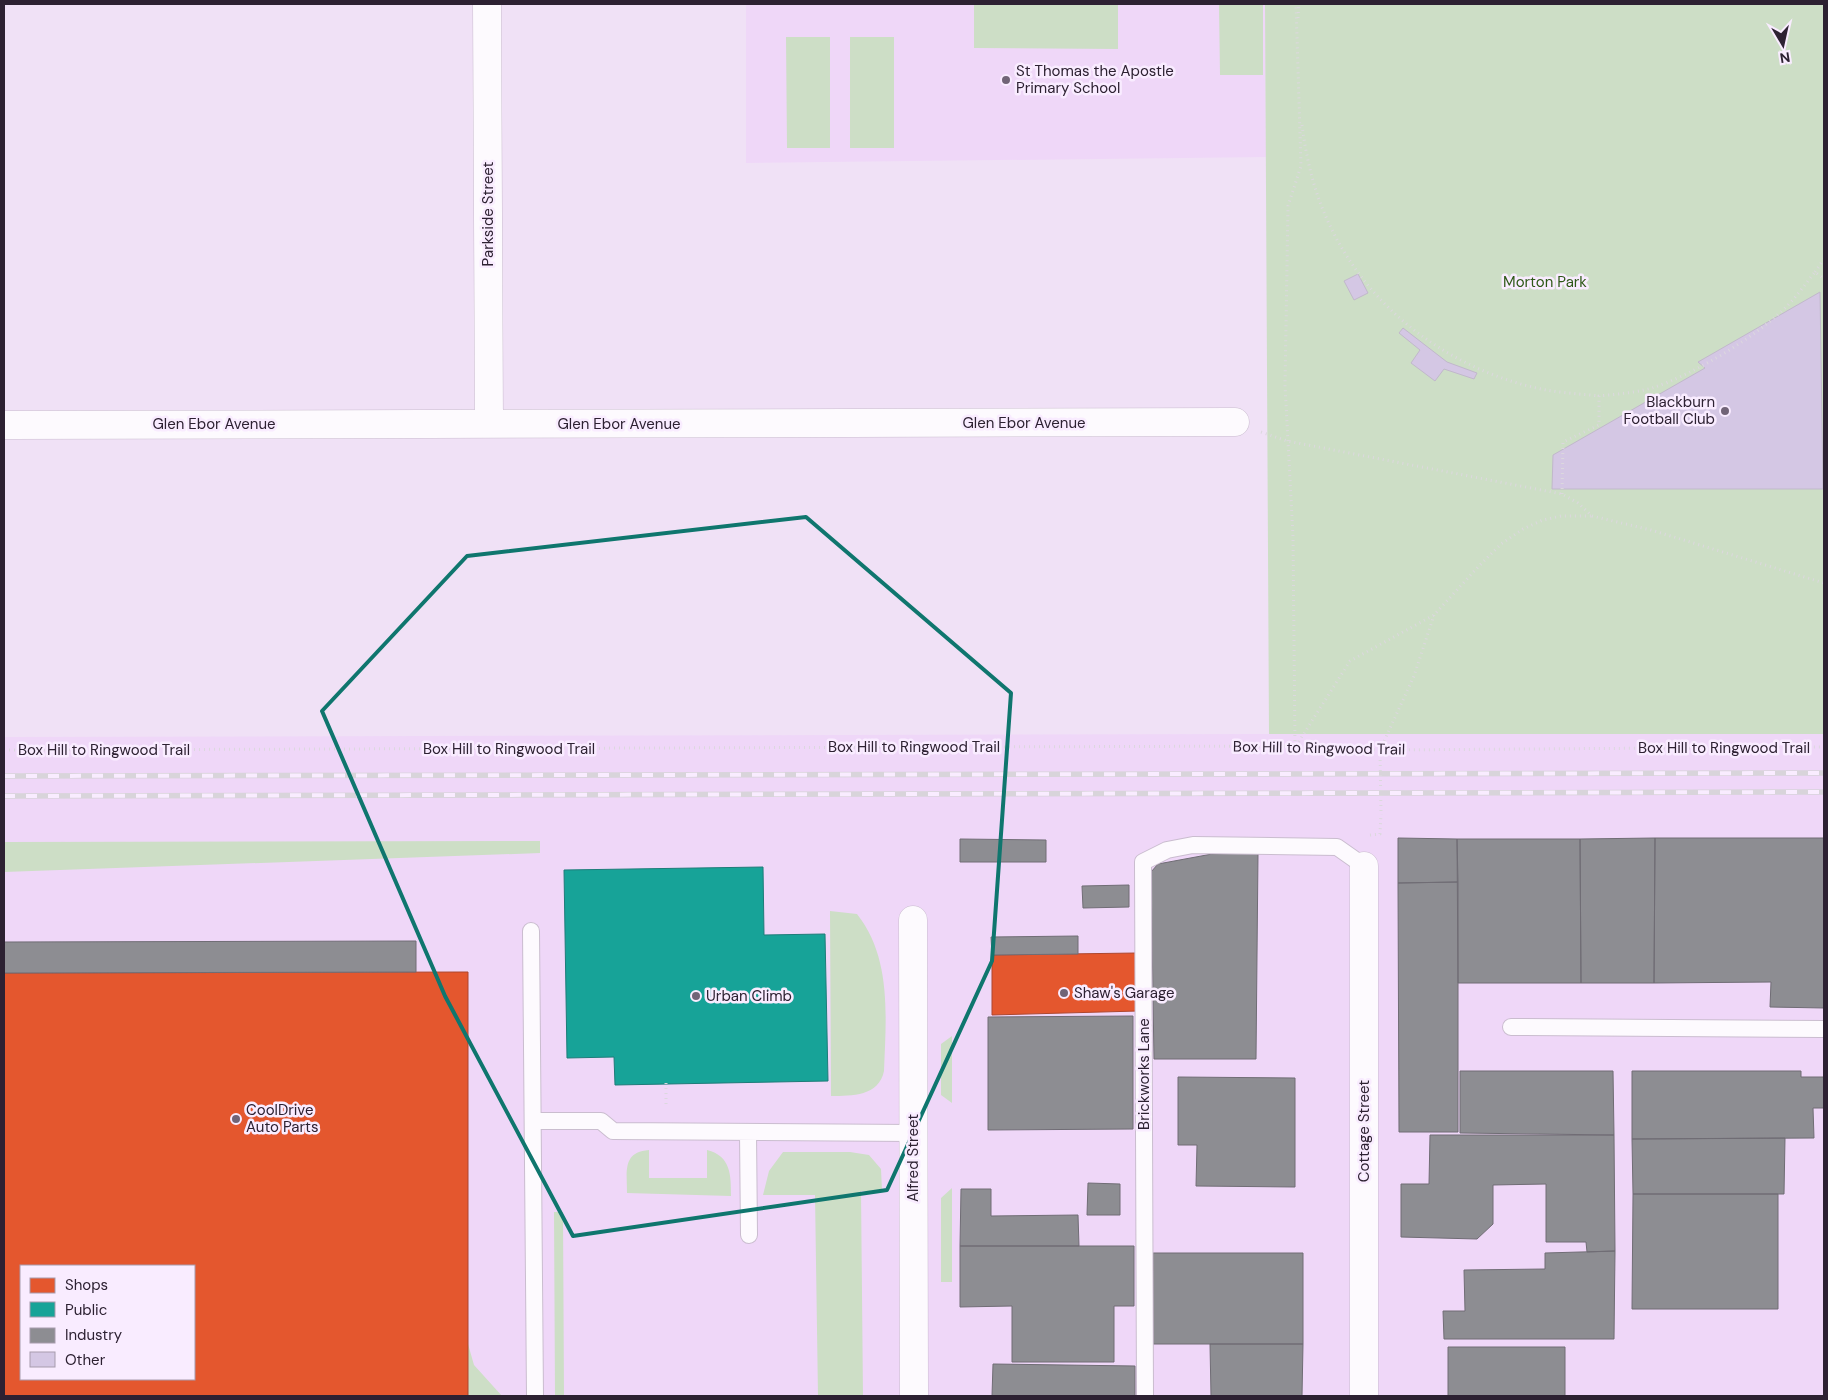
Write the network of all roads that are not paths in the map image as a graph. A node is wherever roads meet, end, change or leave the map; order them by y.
1 (487, 4) edge
2 (1235, 422) road end
3 (4, 424) edge
4 (489, 424) junction
5 (1364, 866) joint
6 (913, 920) dead end
7 (531, 931) dead end
8 (1511, 1027) dead end
9 (1824, 1028) edge
10 (533, 1120) junction
11 (748, 1132) junction
12 (913, 1133) junction
13 (749, 1235) dead end
14 (535, 1396) edge
15 (914, 1396) edge
16 (1145, 1396) edge
17 (1364, 1396) edge

1 - 4 street, Parkside Street
2 - 4 street, Glen Ebor Avenue
3 - 4 street, Glen Ebor Avenue
5 - 16 lane, Brickworks Lane
5 - 17 street, Cottage Street
6 - 12 street, Alfred Street
7 - 10 lane
8 - 9 lane
10 - 11 lane
10 - 14 lane
11 - 12 lane
11 - 13 lane
12 - 15 street, Alfred Street

